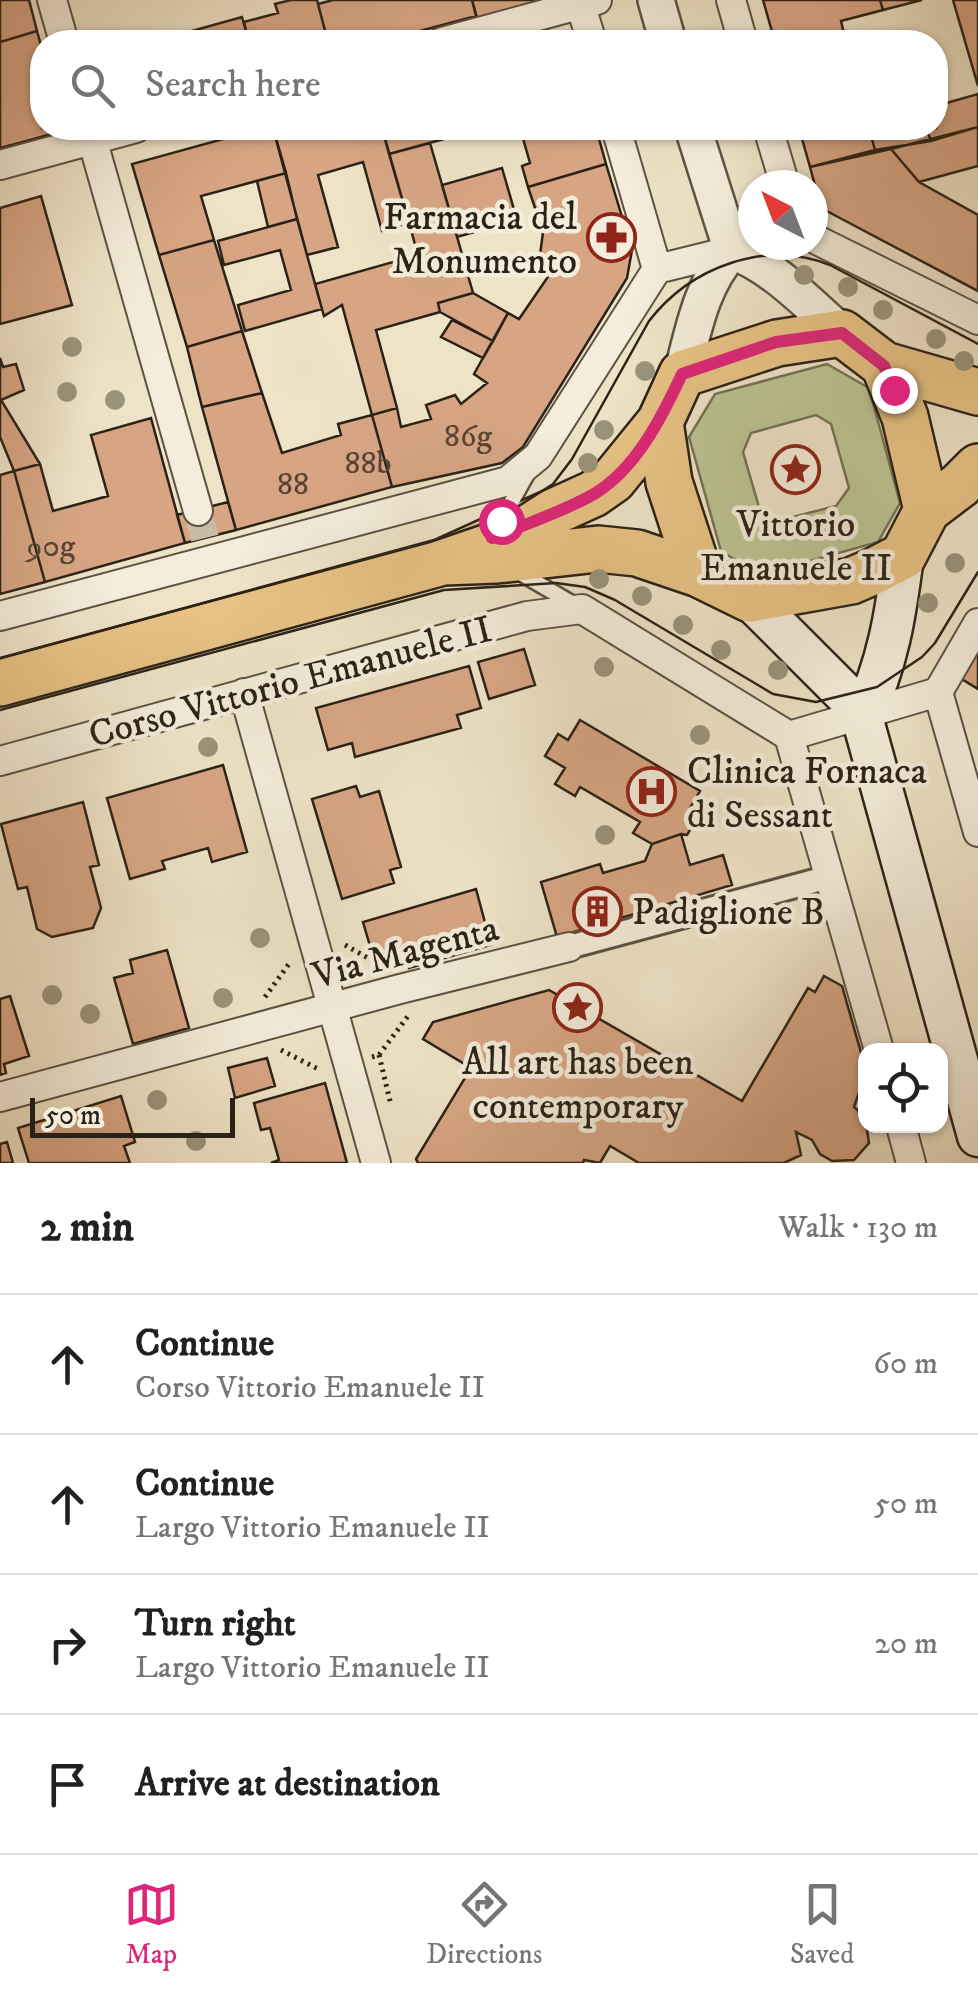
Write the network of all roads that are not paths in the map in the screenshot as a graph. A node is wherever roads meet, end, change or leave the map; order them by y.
1 (52, 0) edge
2 (656, 0) edge
3 (731, 0) edge
4 (586, 1) edge
5 (61, 30) edge
6 (484, 30) edge
7 (590, 30) edge
8 (665, 30) edge
9 (740, 30) edge
10 (73, 140) edge
11 (93, 140) edge
12 (619, 140) edge
13 (698, 140) edge
14 (772, 140) edge
15 (0, 165) edge
16 (781, 170) edge
17 (738, 238) edge
18 (828, 245) edge
19 (738, 249) edge
20 (738, 251) edge
21 (750, 260) edge
22 (657, 269) junction
23 (978, 320) edge
24 (842, 333) junction
25 (884, 366) junction
26 (682, 374) junction
27 (978, 392) edge
28 (660, 422) junction
29 (538, 456) junction
30 (978, 467) edge
31 (198, 510) tunnel mouth
32 (927, 510) junction
33 (495, 549) junction
34 (903, 556) junction
35 (699, 574) junction
36 (750, 599) junction
37 (582, 609) junction
38 (0, 616) edge
39 (978, 623) edge
40 (0, 683) edge
41 (938, 692) junction
42 (244, 693) junction
43 (862, 716) junction
44 (789, 736) junction
45 (0, 761) edge
46 (978, 832) edge
47 (829, 877) junction
48 (569, 947) joint
49 (334, 1008) junction
50 (877, 1043) edge
51 (0, 1098) edge
52 (903, 1133) edge
53 (978, 1136) edge
54 (376, 1163) edge
55 (912, 1163) edge

1 - 5 street
2 - 8 street
3 - 9 street
4 - 6 street
4 - 7 street
10 - 15 street
11 - 31 street
12 - 22 street
13 - 17 street
14 - 16 street
18 - 23 street
19 - 22 street
20 - 26 street
21 - 24 street
22 - 29 street
24 - 25 main road
24 - 26 main road
25 - 27 main road
25 - 32 main road
26 - 28 main road
28 - 33 main road, Corso Vittorio Emanuele II
28 - 35 main road
29 - 33 lane
29 - 38 street
30 - 32 main road
32 - 34 main road
33 - 35 main road, Corso Vittorio Emanuele II
33 - 37 lane
33 - 40 main road, Corso Vittorio Emanuele II
34 - 36 main road
34 - 43 main road
35 - 36 main road
36 - 43 main road
37 - 42 street, Corso Vittorio Emanuele II
37 - 44 street
39 - 41 street
41 - 43 street
41 - 46 street
42 - 45 street, Corso Vittorio Emanuele II
42 - 49 street
43 - 44 street
43 - 53 main road
44 - 47 street
47 - 48 street, Via Magenta
47 - 50 street
48 - 49 street, Via Magenta
49 - 51 street, Via Magenta
49 - 54 street
52 - 55 street

